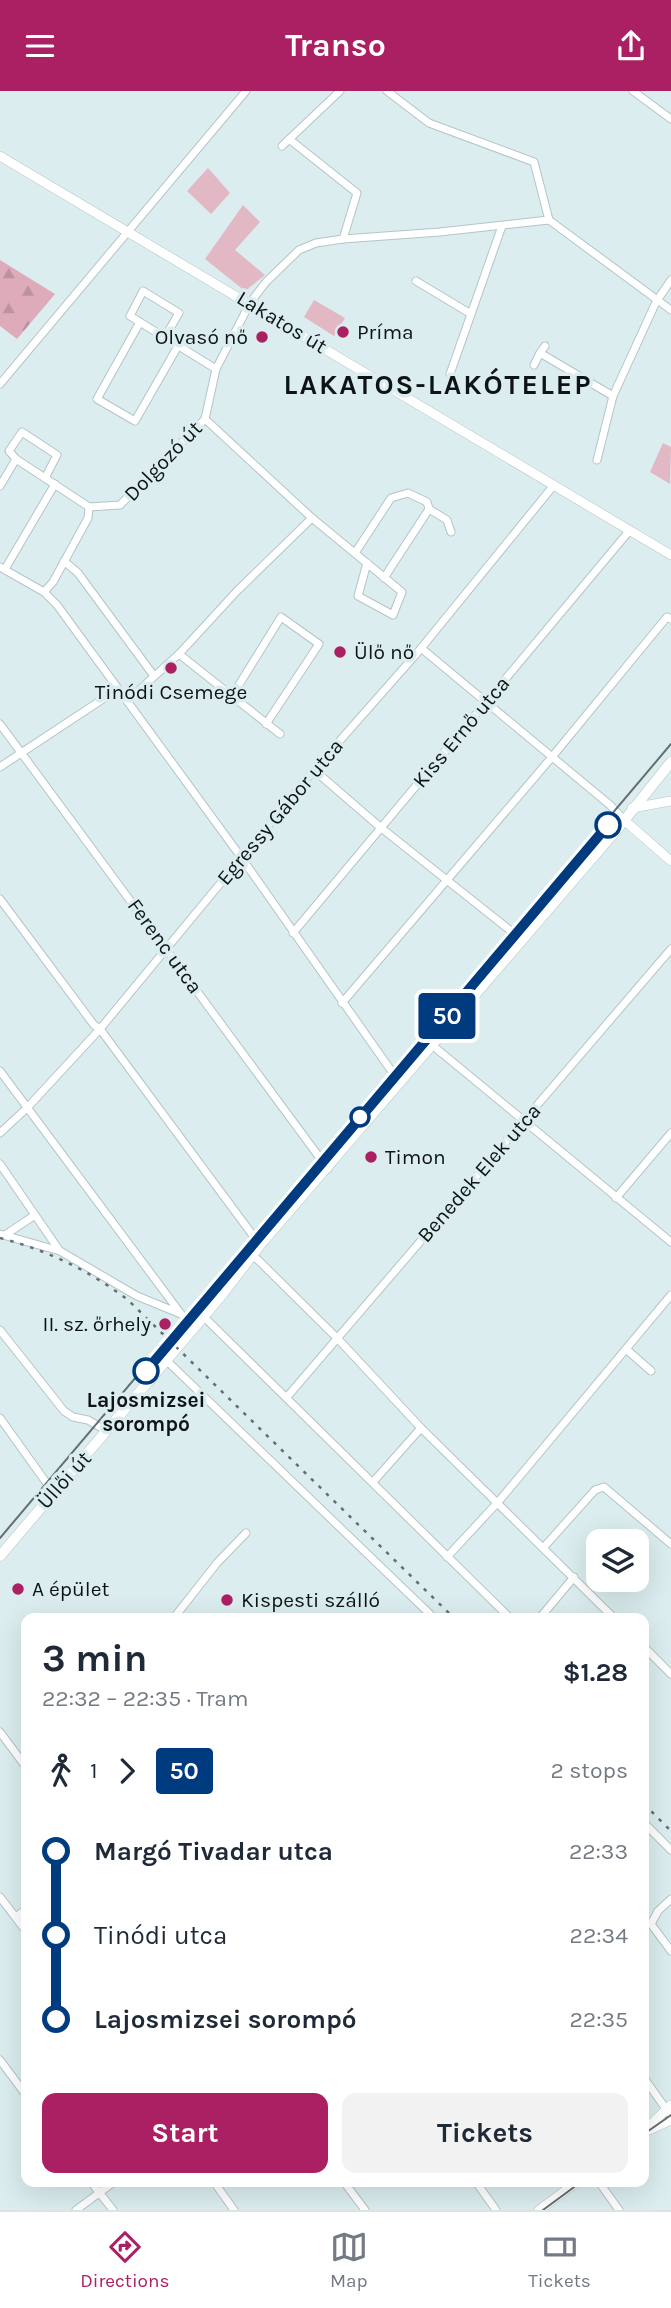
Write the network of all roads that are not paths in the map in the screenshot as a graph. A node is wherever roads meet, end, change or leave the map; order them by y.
1 (246, 91) edge
2 (340, 91) edge
3 (387, 91) edge
4 (634, 91) edge
5 (671, 119) edge
6 (289, 139) junction
7 (282, 146) dead end
8 (0, 156) edge
9 (549, 220) junction
10 (502, 226) junction
11 (129, 231) junction
12 (344, 239) junction
13 (671, 280) edge
14 (416, 281) dead end
15 (656, 302) junction
16 (250, 303) junction
17 (671, 310) edge
18 (471, 314) junction
19 (140, 322) junction
20 (165, 337) junction
21 (178, 346) junction
22 (534, 365) dead end
23 (216, 369) junction
24 (450, 374) dead end
25 (0, 384) edge
26 (613, 396) junction
27 (205, 419) junction
28 (16, 459) junction
29 (597, 460) dead end
30 (45, 478) junction
31 (55, 484) junction
32 (554, 485) junction
33 (0, 487) edge
34 (89, 506) junction
35 (429, 509) junction
36 (312, 518) junction
37 (630, 530) junction
38 (451, 532) dead end
39 (355, 554) junction
40 (671, 555) edge
41 (64, 561) junction
42 (367, 563) junction
43 (2, 568) edge
44 (384, 578) junction
45 (44, 592) junction
46 (671, 618) edge
47 (421, 648) junction
48 (179, 654) junction
49 (154, 676) junction
50 (118, 689) junction
51 (232, 696) junction
52 (127, 701) junction
53 (487, 702) junction
54 (0, 724) edge
55 (267, 724) junction
56 (280, 734) dead end
57 (23, 754) junction
58 (552, 757) junction
59 (671, 762) edge
60 (0, 767) edge
61 (314, 770) junction
62 (645, 793) junction
63 (671, 801) edge
64 (655, 804) junction
65 (632, 808) junction
66 (624, 820) junction
67 (380, 827) junction
68 (241, 857) junction
69 (671, 861) edge
70 (447, 881) junction
71 (0, 899) edge
72 (293, 933) junction
73 (521, 940) junction
74 (167, 949) junction
75 (671, 949) edge
76 (342, 1003) junction
77 (100, 1029) junction
78 (432, 1045) junction
79 (0, 1071) edge
80 (402, 1081) junction
81 (27, 1108) junction
82 (524, 1120) junction
83 (0, 1133) edge
84 (671, 1133) edge
85 (0, 1164) edge
86 (328, 1169) junction
87 (616, 1198) junction
88 (35, 1215) junction
89 (3, 1234) edge
90 (671, 1242) edge
91 (260, 1245) junction
92 (60, 1251) junction
93 (253, 1255) junction
94 (671, 1296) edge
95 (181, 1314) junction
96 (204, 1316) junction
97 (195, 1327) junction
98 (0, 1330) edge
99 (338, 1339) junction
100 (626, 1349) junction
101 (166, 1360) junction
102 (651, 1371) dead end
103 (287, 1397) junction
104 (0, 1418) edge
105 (421, 1428) junction
106 (107, 1431) junction
107 (373, 1482) junction
108 (53, 1492) junction
109 (499, 1501) junction
110 (246, 1533) dead end
111 (671, 1544) edge
112 (544, 1547) junction
113 (0, 1556) edge
114 (447, 1557) junction
115 (574, 1577) junction
116 (178, 1613) edge
117 (429, 1613) edge
118 (505, 1613) edge
119 (544, 1613) edge
120 (609, 1613) edge
121 (649, 1652) edge
122 (671, 1674) edge
123 (0, 1732) edge
124 (21, 1760) edge
125 (649, 1828) edge
126 (671, 1850) edge
127 (0, 1897) edge
128 (671, 1899) edge
129 (21, 1913) edge
130 (16, 1917) junction
131 (649, 1922) edge
132 (21, 1924) edge
133 (649, 1926) edge
134 (671, 1951) edge
135 (0, 2060) edge
136 (649, 2085) edge
137 (21, 2088) edge
138 (670, 2112) edge
139 (649, 2127) edge
140 (95, 2187) edge
141 (108, 2187) edge
142 (218, 2187) edge
143 (348, 2187) edge
144 (480, 2187) edge
145 (570, 2187) edge
146 (603, 2187) edge
147 (100, 2193) junction
148 (76, 2210) edge
149 (113, 2210) edge
150 (234, 2210) edge
151 (365, 2210) edge
152 (496, 2210) edge
153 (540, 2210) edge
154 (620, 2210) edge

1 - 11 street
2 - 6 street
3 - 9 street
4 - 5 street
6 - 7 street
6 - 12 street
8 - 11 street, Lakatos út
9 - 10 street, Dolgozó út
9 - 15 street
10 - 12 street, Dolgozó út
10 - 18 street
11 - 16 street, Lakatos út
11 - 25 street
12 - 16 street, Dolgozó út
13 - 15 street
14 - 18 street
15 - 17 street
15 - 26 street
16 - 23 street, Dolgozó út
16 - 32 street, Lakatos út
18 - 24 street
19 - 20 street
19 - 20 street
19 - 21 street
20 - 21 street
21 - 23 street
22 - 26 street
23 - 27 street, Dolgozó út
26 - 29 street
27 - 34 street, Dolgozó út
27 - 36 street
28 - 30 street
28 - 30 street
28 - 33 street
30 - 31 street
31 - 34 street
31 - 43 street
32 - 37 street, Lakatos út
32 - 47 street, Egressy Gábor utca
34 - 41 street
35 - 38 street
35 - 39 street
35 - 44 street
36 - 39 street
36 - 48 street
37 - 40 street, Lakatos út
37 - 53 street, Kiss Ernő utca
39 - 42 street
41 - 45 street
41 - 49 street
42 - 44 street
42 - 44 street
43 - 45 street
45 - 50 street
46 - 58 street
47 - 53 street
47 - 61 street, Egressy Gábor utca
48 - 49 street
48 - 51 street
49 - 52 street
50 - 52 street
50 - 57 street
51 - 55 street
51 - 55 street
52 - 68 street
53 - 58 street
53 - 67 street, Kiss Ernő utca
54 - 57 street, Ferenc utca
55 - 56 street
57 - 60 street
57 - 74 street, Ferenc utca
58 - 66 street
58 - 70 street
59 - 62 main road, Üllői út
61 - 67 street
61 - 68 street, Egressy Gábor utca
62 - 64 street
62 - 65 main road, Üllői út
63 - 64 street
64 - 65 street
65 - 66 main road, Üllői út
66 - 69 street
66 - 73 main road, Üllői út
67 - 70 street
67 - 72 street, Kiss Ernő utca
68 - 72 street
68 - 74 street, Egressy Gábor utca
70 - 73 street
70 - 76 street
71 - 77 street
72 - 76 street
73 - 78 main road, Üllői út
74 - 77 street, Egressy Gábor utca
74 - 86 street, Ferenc utca
75 - 82 street, Benedek Elek utca
76 - 80 street
77 - 81 street, Egressy Gábor utca
77 - 91 street
78 - 80 main road, Üllői út
78 - 82 street
79 - 81 street
80 - 86 main road, Üllői út
81 - 83 street, Egressy Gábor utca
81 - 95 street
82 - 87 street
82 - 99 street, Benedek Elek utca
84 - 87 street
85 - 88 street
86 - 91 main road, Üllői út
87 - 90 street
88 - 89 street
88 - 92 street
89 - 92 street
91 - 93 main road, Üllői út
92 - 95 street
93 - 96 main road, Üllői út
93 - 99 street
94 - 100 street
95 - 97 street
96 - 97 main road, Üllői út
96 - 103 street
97 - 101 main road, Üllői út
98 - 106 street
99 - 103 street, Benedek Elek utca
99 - 105 street
100 - 102 street
100 - 109 street
101 - 106 main road, Üllői út
101 - 117 street
103 - 107 street
104 - 108 street
105 - 107 street
105 - 109 street
106 - 108 main road, Üllői út
107 - 114 street
108 - 113 main road, Üllői út
109 - 112 street
109 - 114 street
110 - 116 street
111 - 112 street
112 - 115 street
114 - 118 street
115 - 119 street
115 - 120 street
121 - 122 street
123 - 124 street
125 - 126 street
127 - 130 street
128 - 131 street
129 - 130 street
130 - 132 street
133 - 134 street
135 - 137 street
136 - 138 street
138 - 139 street
140 - 147 street
141 - 147 street
142 - 150 street
143 - 151 street
144 - 152 street
145 - 153 street
146 - 154 street
147 - 148 street
147 - 149 street

